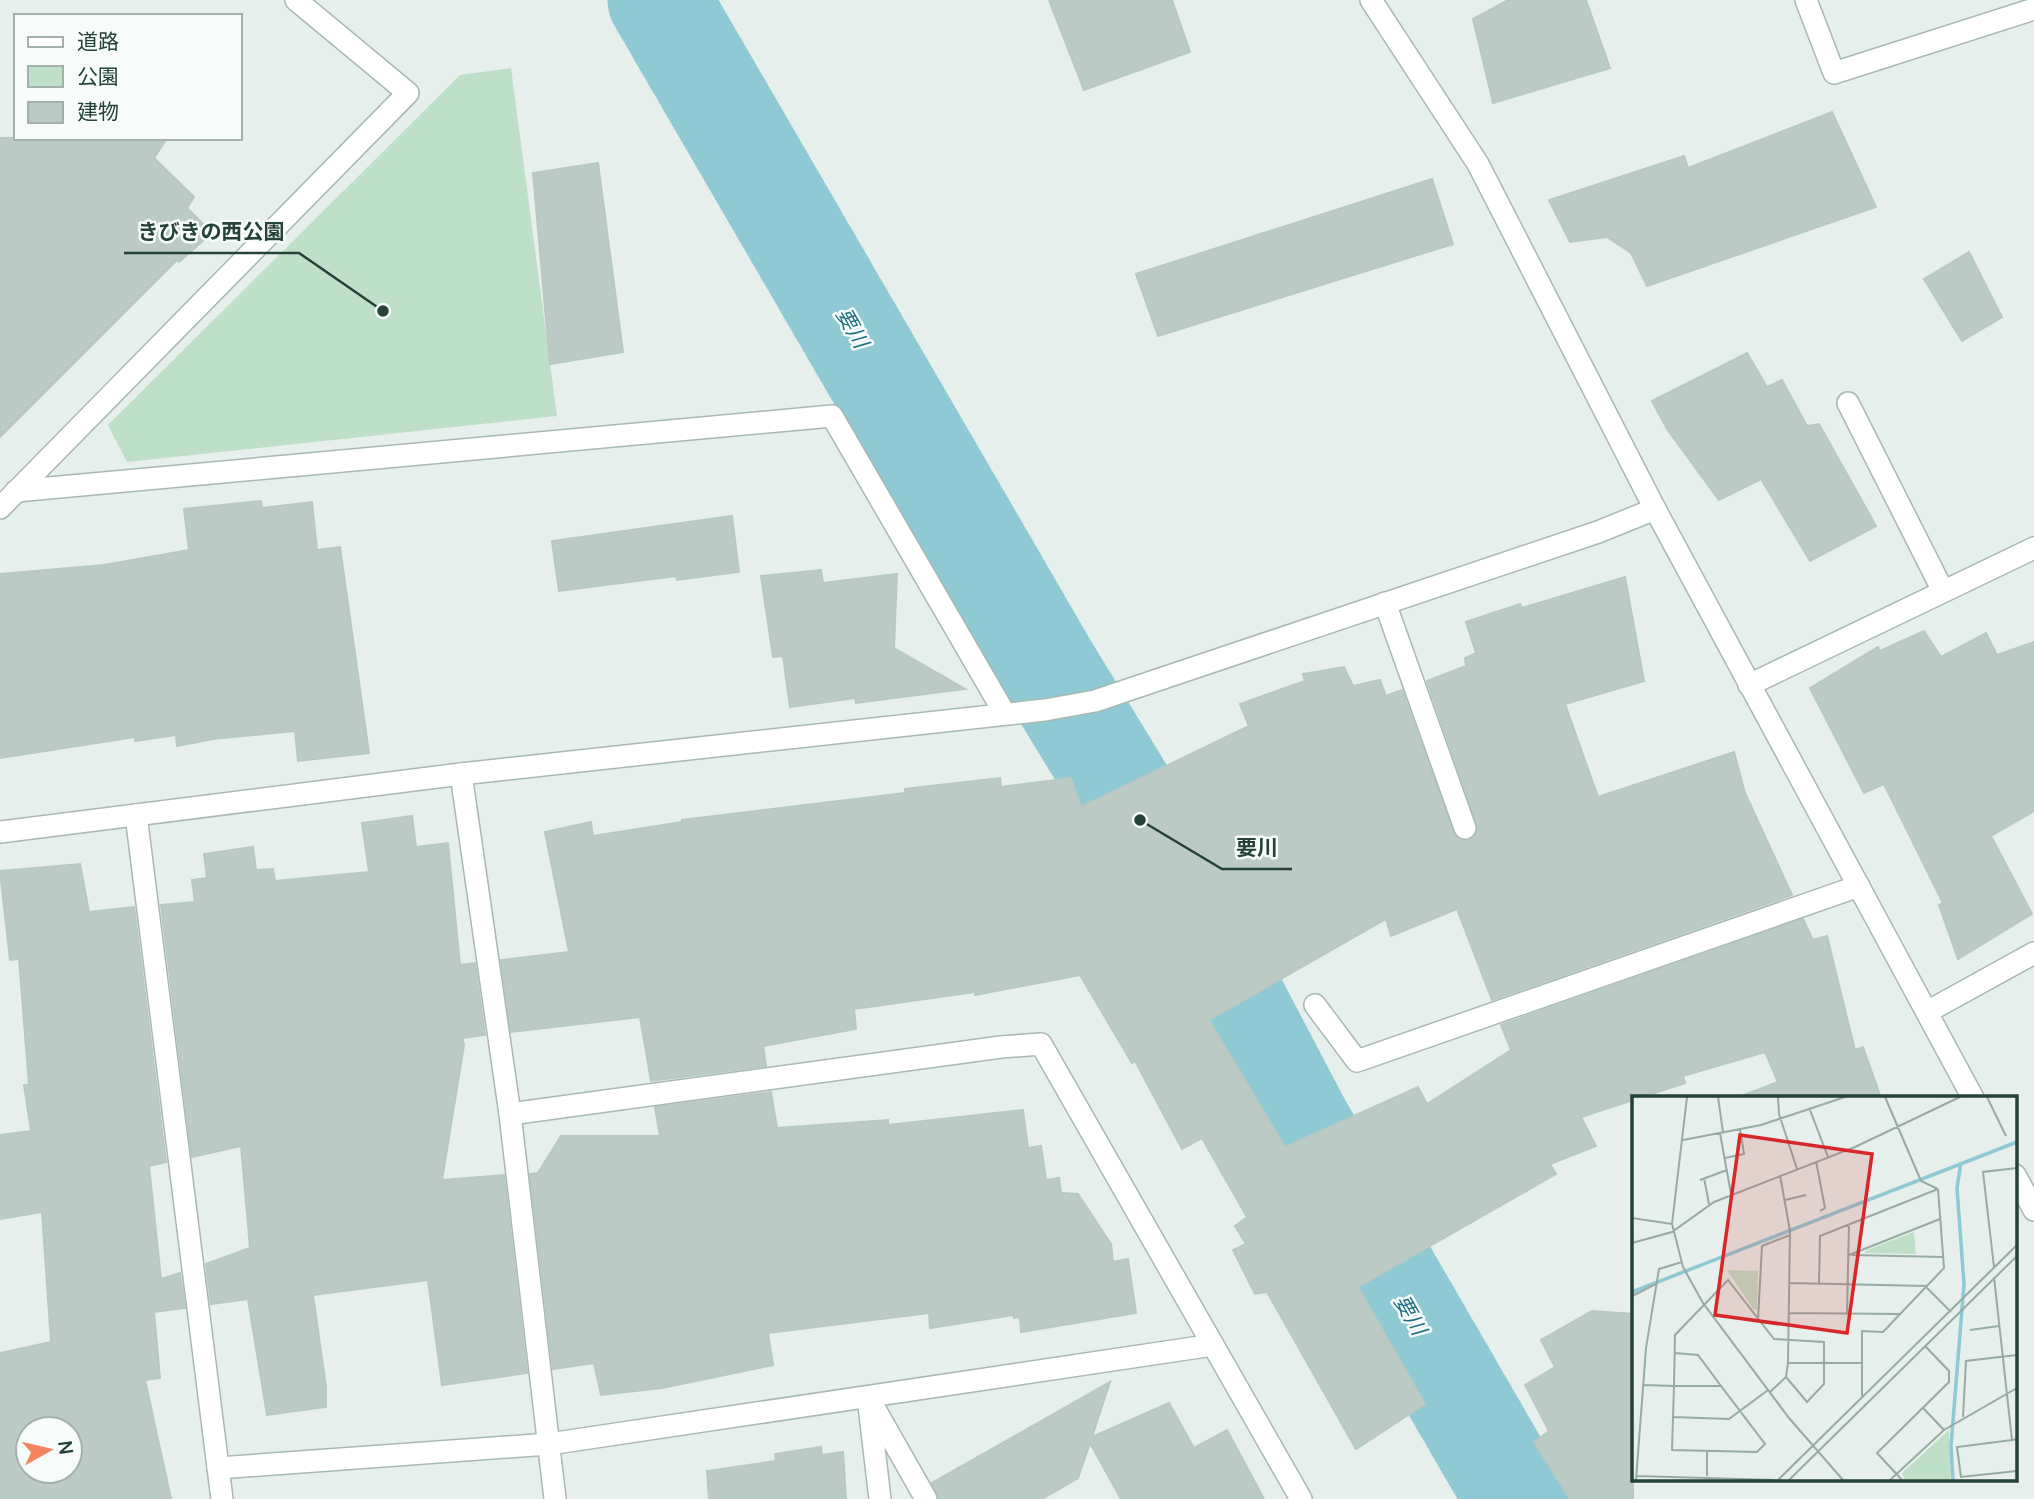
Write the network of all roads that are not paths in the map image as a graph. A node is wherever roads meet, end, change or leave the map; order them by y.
1 (296, 0) edge
2 (1370, 0) edge
3 (1806, 0) edge
4 (2034, 9) edge
5 (1848, 403) dead end
6 (16, 491) junction
7 (0, 508) edge
8 (1655, 509) junction
9 (2034, 548) edge
10 (1943, 591) junction
11 (1385, 603) junction
12 (1749, 685) junction
13 (1006, 714) junction
14 (461, 774) junction
15 (136, 815) junction
16 (1465, 828) dead end
17 (0, 832) edge
18 (1859, 886) junction
19 (2034, 953) edge
20 (1315, 1005) dead end
21 (1927, 1012) junction
22 (1972, 1096) edge
23 (510, 1114) junction
24 (2016, 1177) edge
25 (2034, 1210) edge
26 (1213, 1345) junction
27 (868, 1397) junction
28 (549, 1444) junction
29 (218, 1468) junction
30 (222, 1499) edge
31 (555, 1499) edge
32 (880, 1499) edge
33 (926, 1499) edge
34 (1301, 1499) edge

1 - 6 street
2 - 8 street
3 - 4 street
5 - 10 street
6 - 7 street
6 - 13 street
8 - 11 street
8 - 12 street
9 - 10 street
10 - 12 street
11 - 13 street
11 - 16 street
12 - 18 street
13 - 14 street
14 - 15 street
14 - 23 street
15 - 17 street
15 - 29 street
18 - 20 street
18 - 21 street
19 - 21 street
21 - 22 street
23 - 26 street
23 - 28 street
24 - 25 street
26 - 27 street
26 - 34 street
27 - 28 street
27 - 32 street
27 - 33 street
28 - 29 street
28 - 31 street
29 - 30 street

